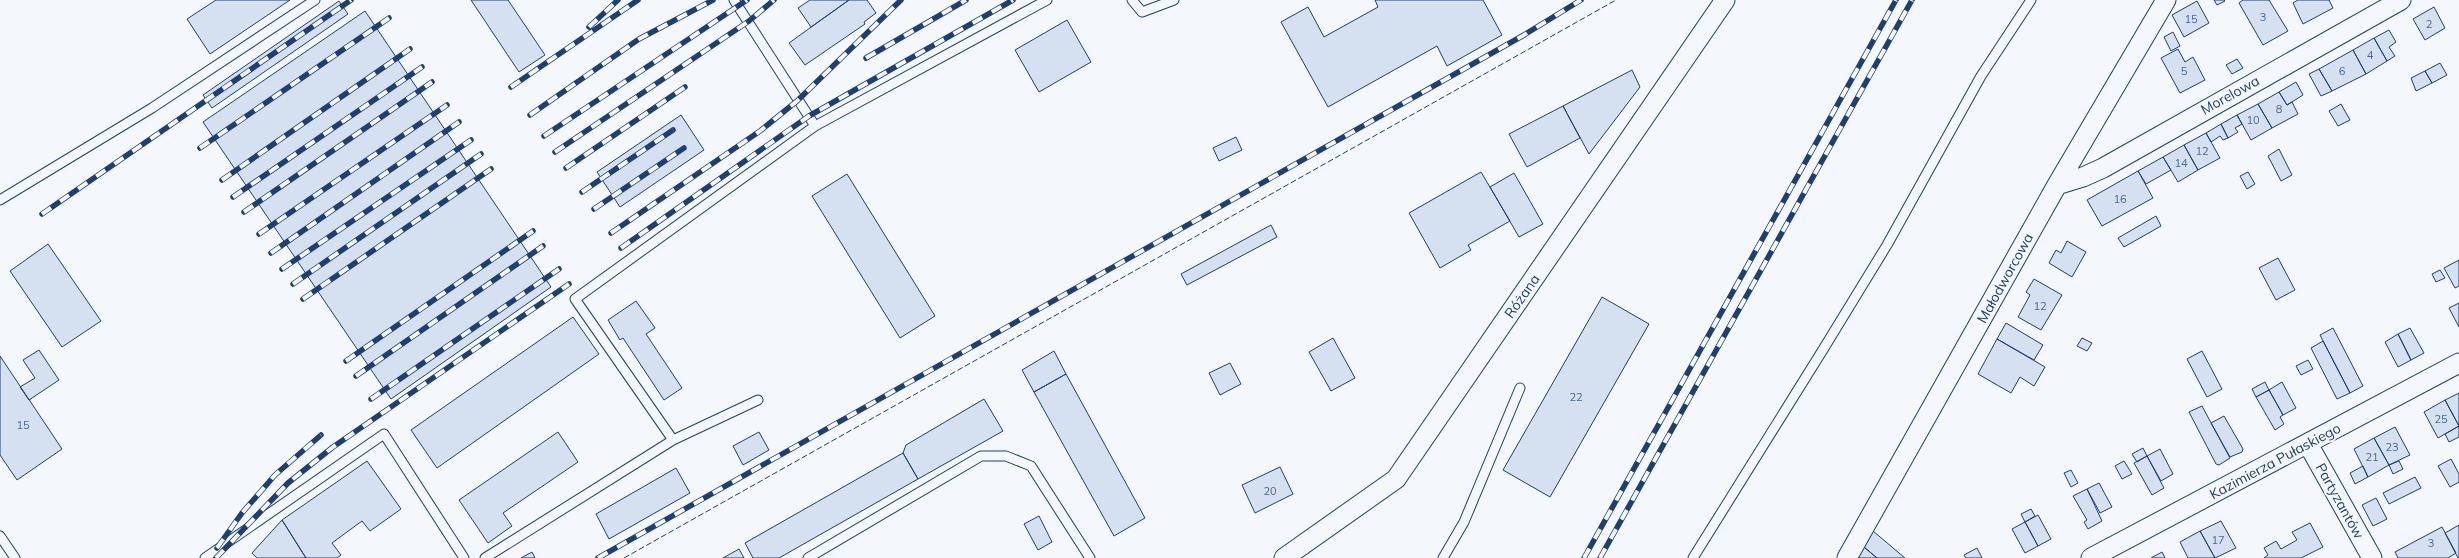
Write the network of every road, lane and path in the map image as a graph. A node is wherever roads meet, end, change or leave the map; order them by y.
1 (315, 0) edge
2 (734, 0) edge
3 (1047, 0) edge
4 (1132, 0) edge
5 (1174, 0) edge
6 (1724, 0) edge
7 (2031, 0) edge
8 (2166, 0) edge
9 (2401, 0) edge
10 (815, 126) junction
11 (2057, 184) junction
12 (0, 200) edge
13 (2459, 363) edge
14 (1520, 388) dead end
15 (758, 400) dead end
16 (674, 440) junction
17 (2308, 444) junction
18 (0, 536) edge
19 (15, 558) edge
20 (205, 558) edge
21 (464, 558) edge
22 (485, 558) edge
23 (808, 558) edge
24 (1088, 558) edge
25 (1284, 558) edge
26 (1443, 558) edge
27 (1693, 558) edge
28 (1847, 558) edge
29 (2091, 558) edge
30 (2372, 558) edge

1 - 12 lane
2 - 10 lane
3 - 10 lane
4 - 5 lane
6 - 25 street, Różana
7 - 27 lane
8 - 11 street, Małodworcowa
9 - 11 street, Morelowa
10 - 16 lane
11 - 28 street, Małodworcowa
13 - 17 street, Kazimierza Pułaskiego
14 - 26 lane
15 - 16 lane
16 - 22 lane
17 - 29 street, Kazimierza Pułaskiego
17 - 30 street, Partyzantów
18 - 19 lane
20 - 21 lane
23 - 24 lane

